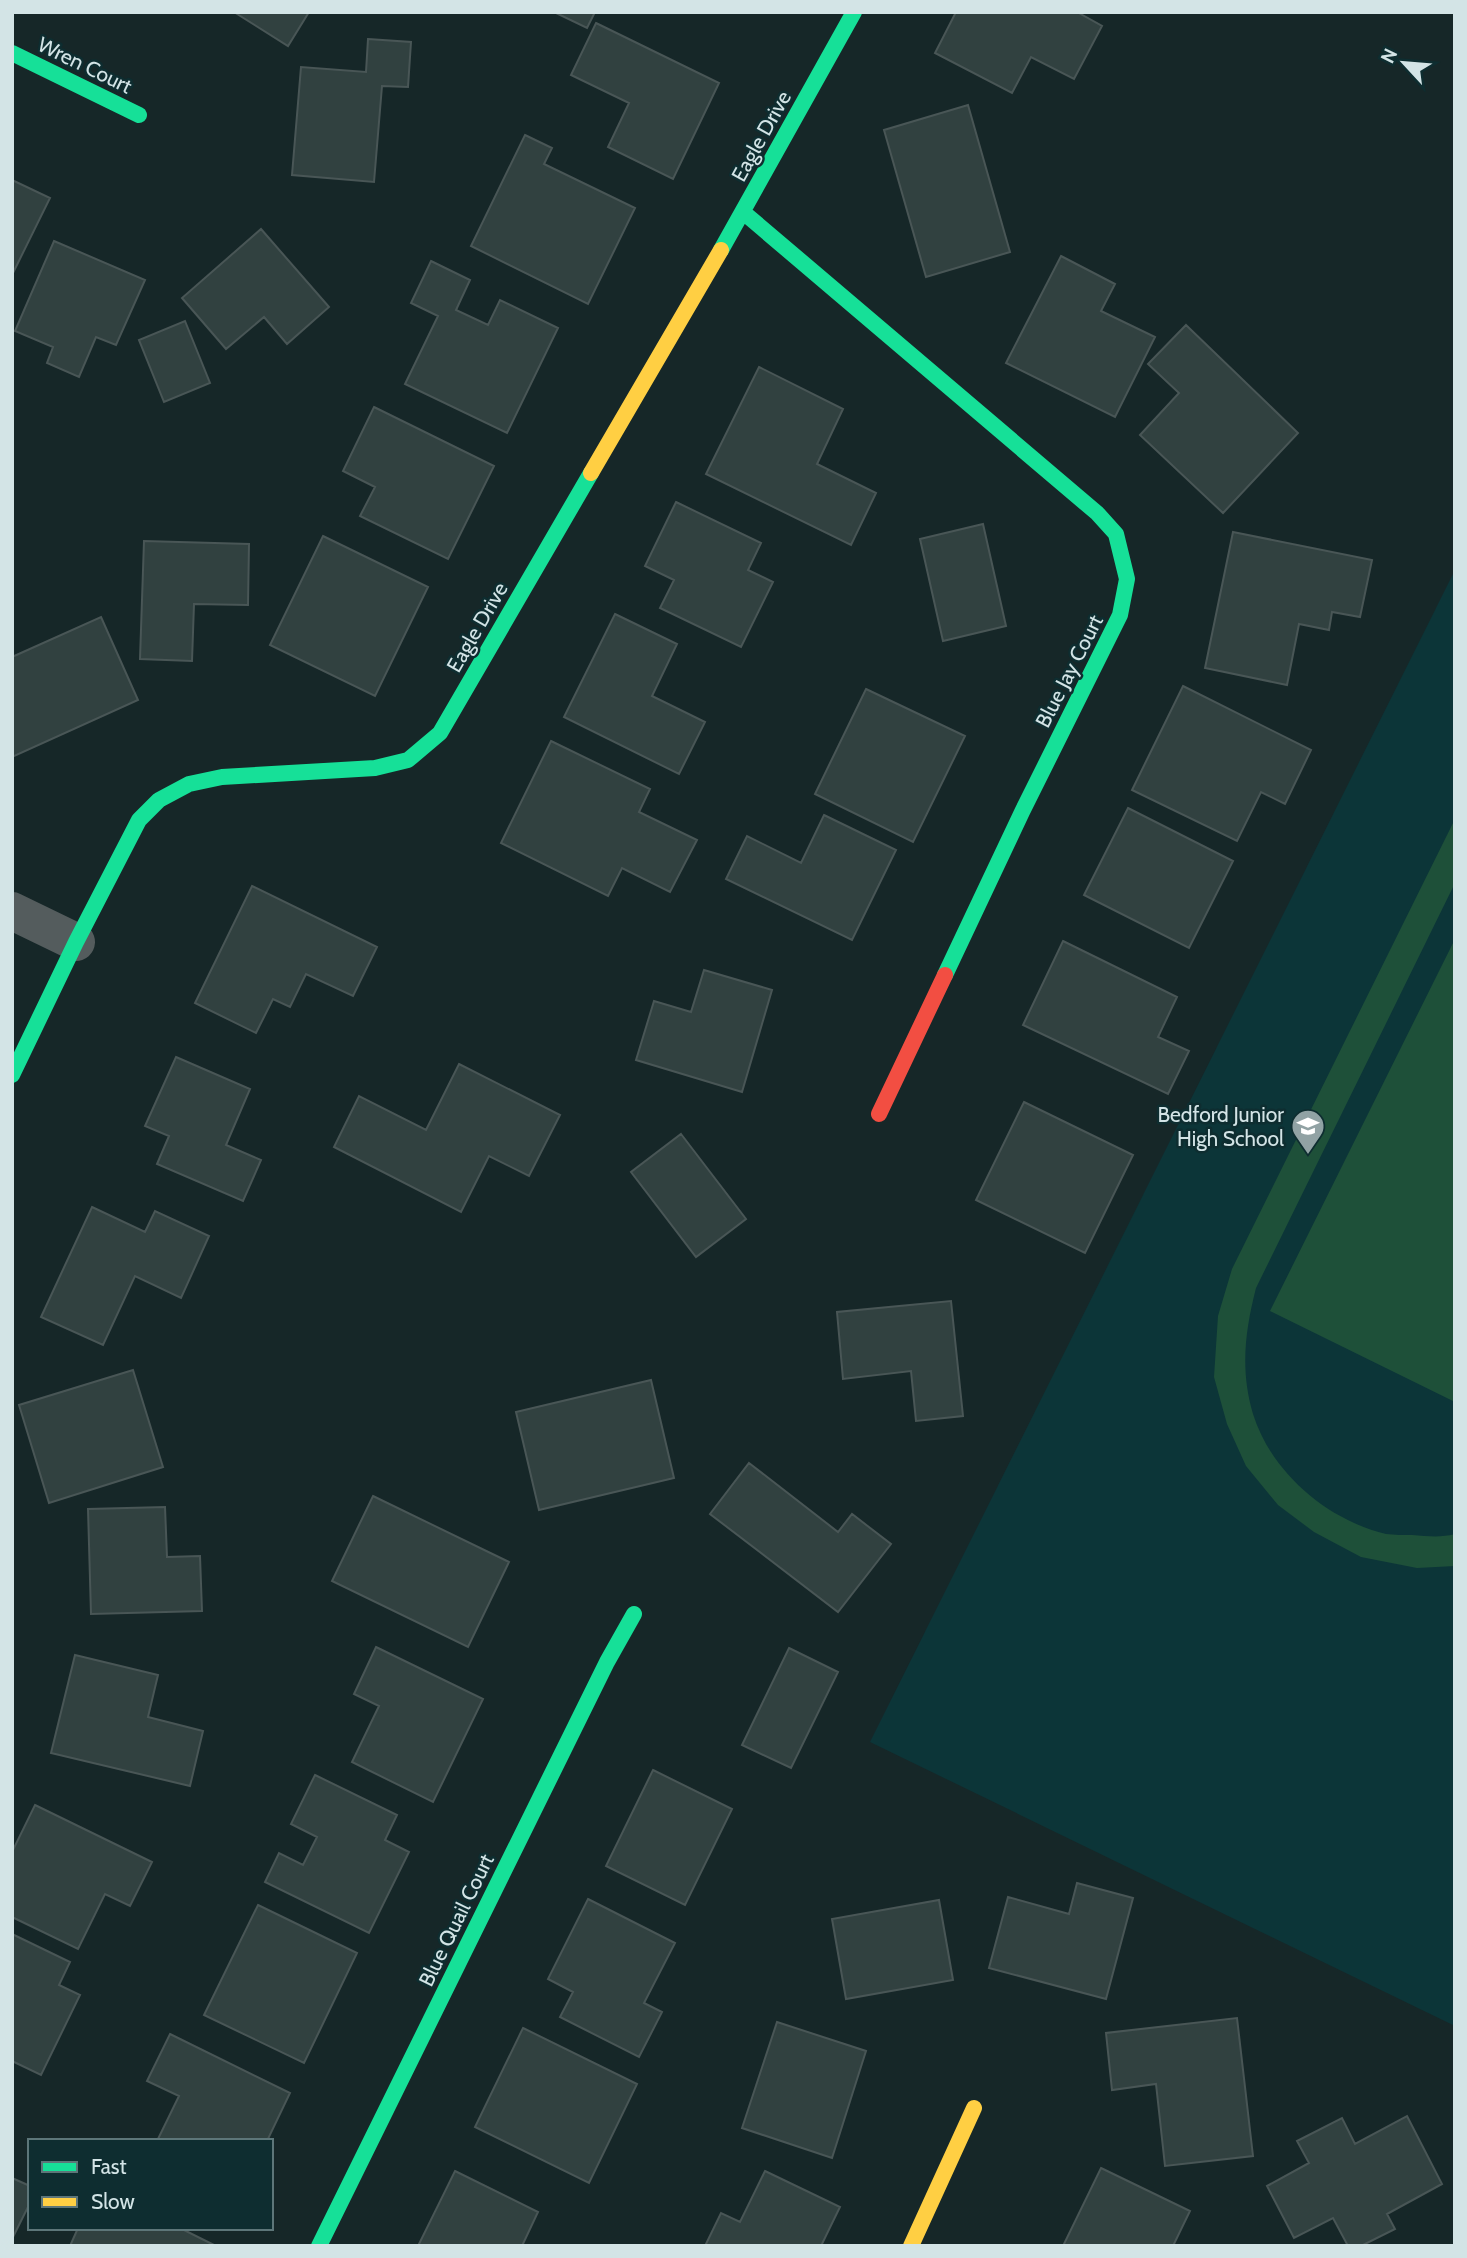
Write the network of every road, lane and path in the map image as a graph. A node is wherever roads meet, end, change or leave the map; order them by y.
1 (854, 12) edge
2 (12, 53) edge
3 (139, 115) dead end
4 (743, 212) junction
5 (12, 911) edge
6 (76, 942) junction
7 (12, 1075) edge
8 (879, 1114) dead end
9 (634, 1614) dead end
10 (974, 2108) dead end
11 (319, 2246) edge
12 (911, 2246) edge

1 - 4 street, Eagle Drive
2 - 3 street, Wren Court
4 - 6 street, Eagle Drive
4 - 8 street, Blue Jay Court
5 - 6 street
6 - 7 street, Eagle Drive
9 - 11 street, Blue Quail Court
10 - 12 street

